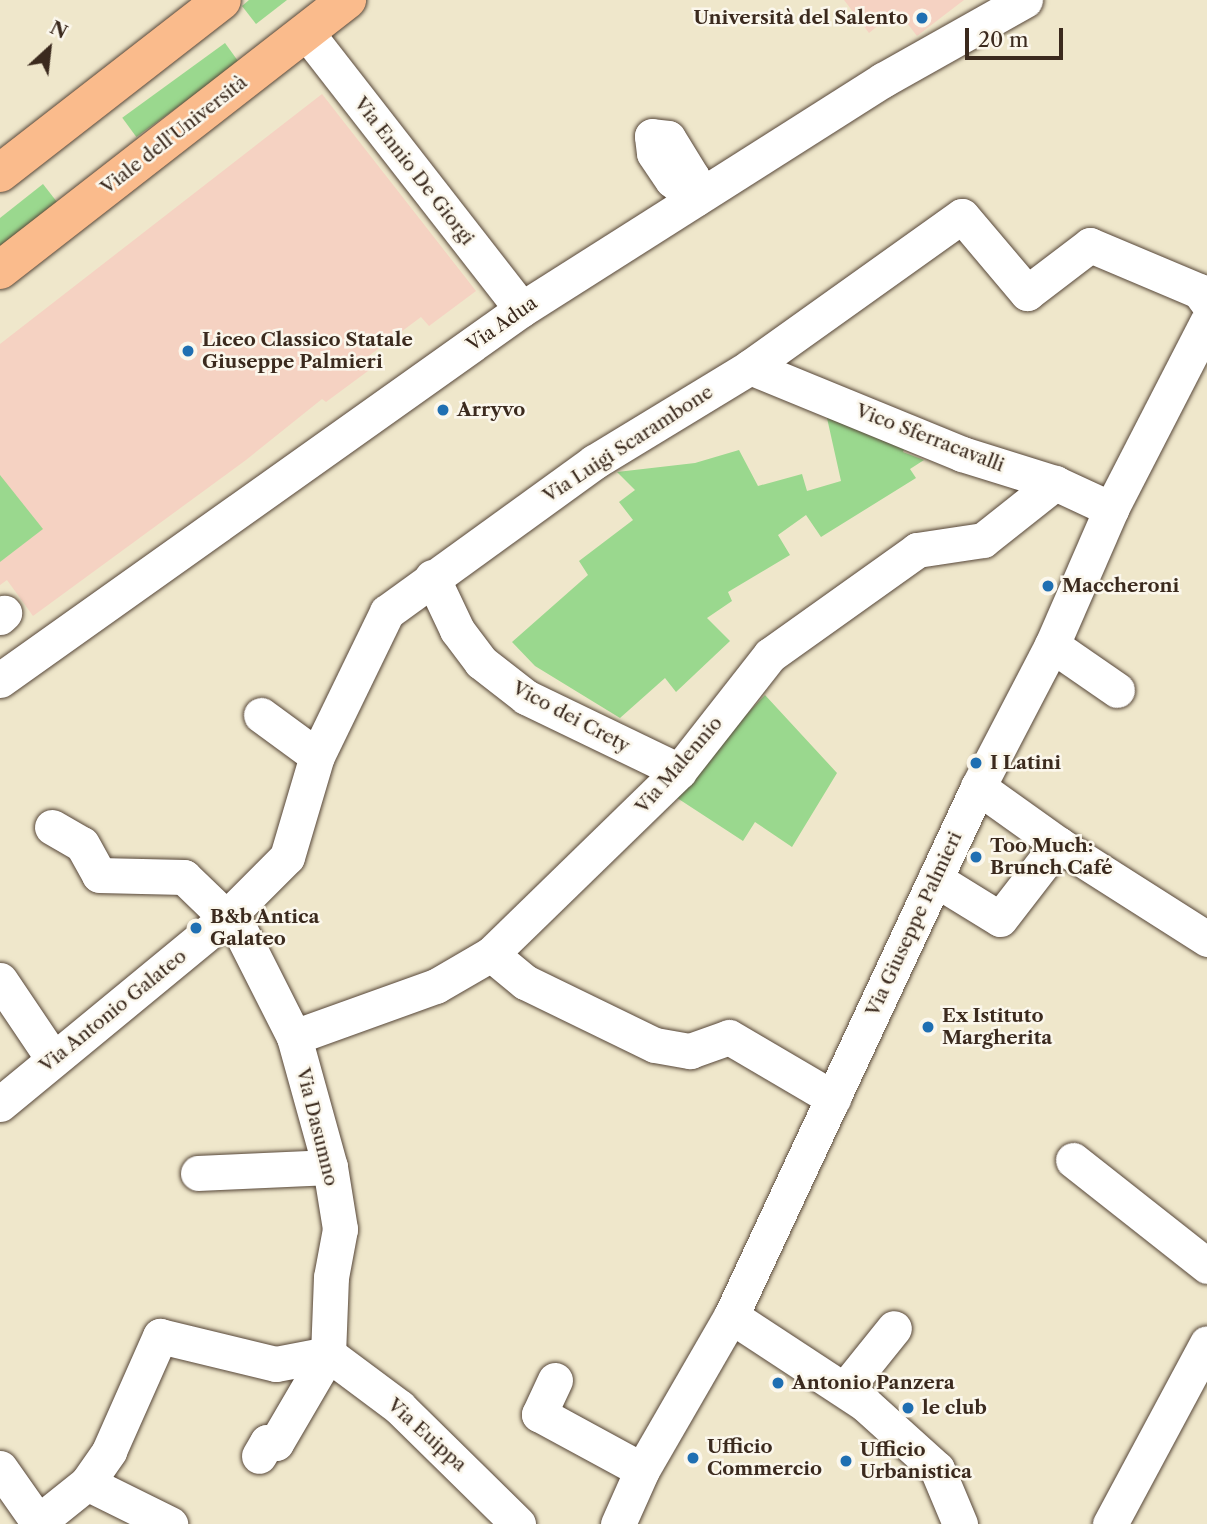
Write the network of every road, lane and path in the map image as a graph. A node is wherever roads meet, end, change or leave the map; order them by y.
1 (222, 0) edge
2 (347, 0) edge
3 (1025, 0) edge
4 (306, 32) junction
5 (0, 173) edge
6 (0, 270) edge
7 (1207, 302) edge
8 (522, 309) junction
9 (1207, 322) edge
10 (750, 367) junction
11 (1055, 483) junction
12 (1111, 509) junction
13 (432, 577) junction
14 (1052, 645) junction
15 (0, 680) edge
16 (1117, 690) dead end
17 (261, 715) dead end
18 (317, 756) junction
19 (679, 771) junction
20 (978, 788) junction
21 (52, 827) dead end
22 (1058, 845) junction
23 (935, 879) junction
24 (226, 918) junction
25 (1207, 939) edge
26 (491, 954) junction
27 (0, 980) edge
28 (294, 1037) junction
29 (53, 1059) junction
30 (833, 1098) junction
31 (0, 1104) edge
32 (1073, 1160) dead end
33 (330, 1167) junction
34 (198, 1173) dead end
35 (1207, 1266) edge
36 (731, 1315) junction
37 (894, 1328) dead end
38 (1207, 1343) edge
39 (328, 1354) junction
40 (555, 1380) dead end
41 (855, 1396) junction
42 (259, 1456) dead end
43 (0, 1468) edge
44 (642, 1470) junction
45 (87, 1483) junction
46 (37, 1523) edge
47 (170, 1524) edge
48 (518, 1524) edge
49 (618, 1524) edge
50 (960, 1524) edge
51 (1110, 1524) edge

1 - 5 main road
2 - 4 main road, Viale dell'Università
3 - 8 street, Via Adua
4 - 6 main road, Viale dell'Università
4 - 8 street, Via Ennio De Giorgi
7 - 10 street, Via Luigi Scarambone
8 - 15 street, Via Adua
9 - 12 street, Via Giuseppe Palmieri
10 - 11 street, Vico Sferracavalli
10 - 13 street, Via Luigi Scarambone
11 - 12 street, Vico Sferracavalli
11 - 19 street, Via Malennio
12 - 14 street, Via Giuseppe Palmieri
13 - 18 street, Via Luigi Scarambone
13 - 19 street, Vico dei Crety
14 - 16 street
14 - 20 street, Via Giuseppe Palmieri
17 - 18 street
18 - 24 street, Via Luigi Scarambone
19 - 26 street, Via Malennio
20 - 22 street
20 - 23 street, Via Giuseppe Palmieri
21 - 24 street, Via Dasumno
22 - 23 street
22 - 25 street
23 - 30 street, Via Giuseppe Palmieri
24 - 28 street, Via Dasumno
24 - 29 street, Via Antonio Galateo
26 - 28 street, Via Malennio
26 - 30 street
27 - 29 street
28 - 33 street, Via Dasumno
29 - 31 street, Via Antonio Galateo
30 - 36 street, Via Giuseppe Palmieri
32 - 35 street
33 - 34 street
33 - 39 street, Via Dasumno
36 - 41 street
36 - 44 street, Via Giuseppe Palmieri
37 - 41 street
38 - 51 street
39 - 42 street
39 - 45 street
39 - 48 street, Via Euippa
40 - 44 street
41 - 50 street
43 - 46 street
44 - 49 street, Via Giuseppe Palmieri
45 - 46 street
45 - 47 street

